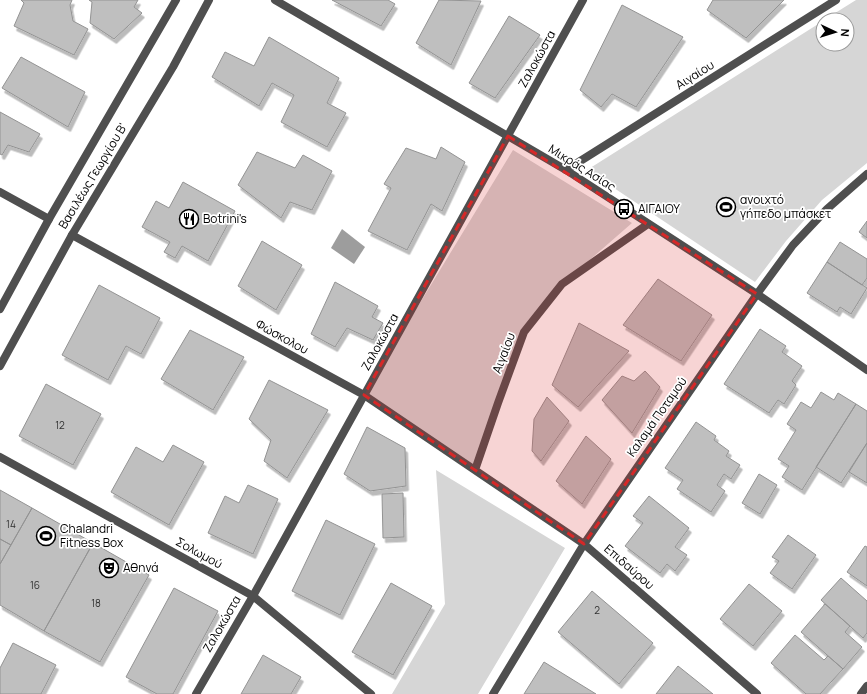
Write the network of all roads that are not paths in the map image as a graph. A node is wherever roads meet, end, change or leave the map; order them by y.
1 (176, 0) edge
2 (209, 0) edge
3 (275, 0) edge
4 (584, 0) edge
5 (836, 0) edge
6 (508, 136) junction
7 (566, 170) junction
8 (867, 174) edge
9 (0, 192) edge
10 (49, 219) junction
11 (648, 224) junction
12 (72, 235) junction
13 (757, 294) junction
14 (0, 309) edge
15 (0, 366) edge
16 (867, 370) edge
17 (364, 395) junction
18 (0, 457) edge
19 (475, 470) junction
20 (584, 544) junction
21 (253, 596) junction
22 (867, 686) edge
23 (196, 694) edge
24 (371, 694) edge
25 (493, 694) edge
26 (757, 694) edge
27 (861, 694) edge

1 - 10 street, Βασιλέως Γεωργίου Β'
2 - 12 street, Βασιλέως Γεωργίου Β'
3 - 6 street, Μικράς Ασίας
4 - 6 street, Ζαλοκώστα
5 - 7 street, Αιγαίου
6 - 7 street, Μικράς Ασίας
6 - 17 street, Ζαλοκώστα
7 - 11 street, Μικράς Ασίας
8 - 13 street, Καλαμά Ποταμού
9 - 10 street
10 - 14 street, Βασιλέως Γεωργίου Β'
11 - 13 street, Μικράς Ασίας
11 - 19 street, Αιγαίου
12 - 15 street, Βασιλέως Γεωργίου Β'
12 - 17 street, Φώσκολου
13 - 16 street, Μικράς Ασίας
13 - 20 street, Καλαμά Ποταμού
17 - 19 street, Φώσκολου
17 - 21 street, Ζαλοκώστα
18 - 21 street, Σολωμού
19 - 20 street, Επιδαύρου
20 - 25 street, Καλαμά Ποταμού
20 - 26 street, Επιδαύρου
21 - 23 street, Ζαλοκώστα
21 - 24 street, Σολωμού
22 - 27 street

